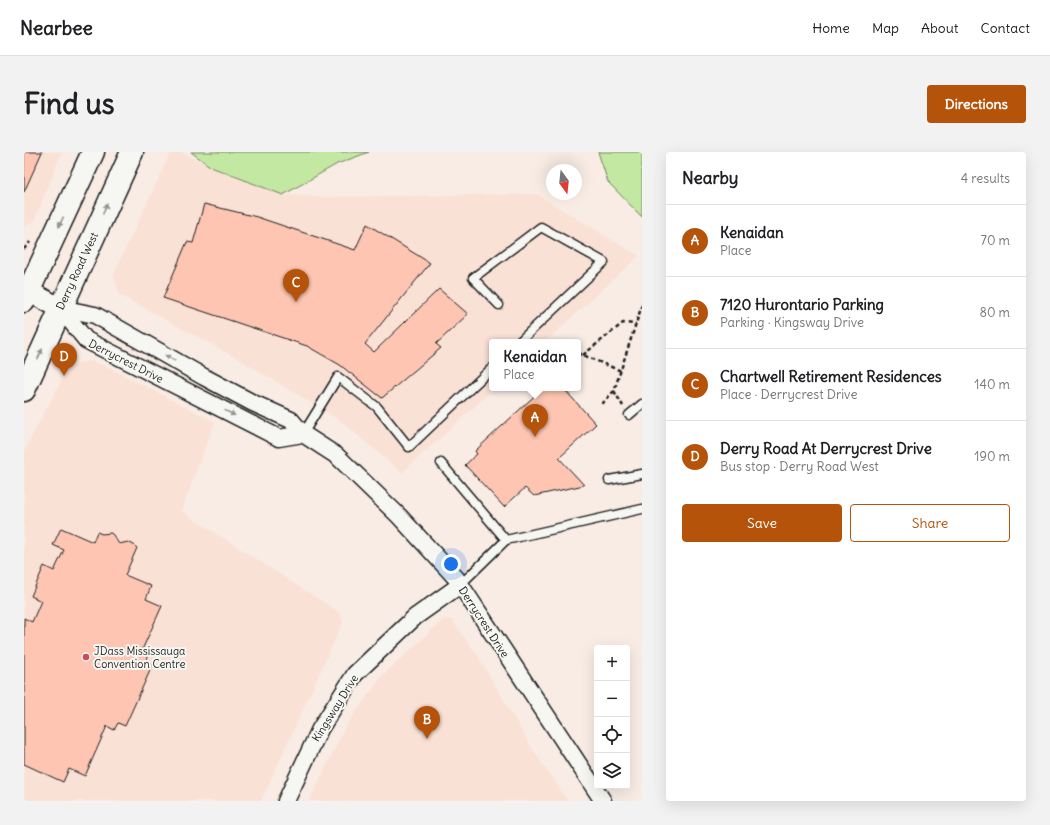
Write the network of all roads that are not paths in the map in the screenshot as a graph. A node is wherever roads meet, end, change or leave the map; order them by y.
1 (93, 152) edge
2 (132, 152) edge
3 (25, 294) edge
4 (499, 304) dead end
5 (60, 308) junction
6 (522, 339) edge
7 (489, 371) edge
8 (24, 390) edge
9 (642, 404) edge
10 (629, 415) road end
11 (303, 434) junction
12 (440, 464) dead end
13 (642, 474) edge
14 (608, 480) dead end
15 (642, 509) edge
16 (506, 540) junction
17 (460, 585) junction
18 (286, 801) edge
19 (603, 801) edge

1 -> 3 main road
5 -> 2 main road, Derry Road West
3 - 5 street
4 - 6 lane
8 -> 5 main road, Derry Road West
11 -> 5 street, Derrycrest Drive
5 -> 11 street, Derrycrest Drive
7 - 11 lane
9 - 10 lane
11 - 17 street, Derrycrest Drive
12 - 16 lane
13 - 14 lane
15 - 16 lane
16 - 17 lane
17 - 18 street, Kingsway Drive
17 - 19 street, Derrycrest Drive

